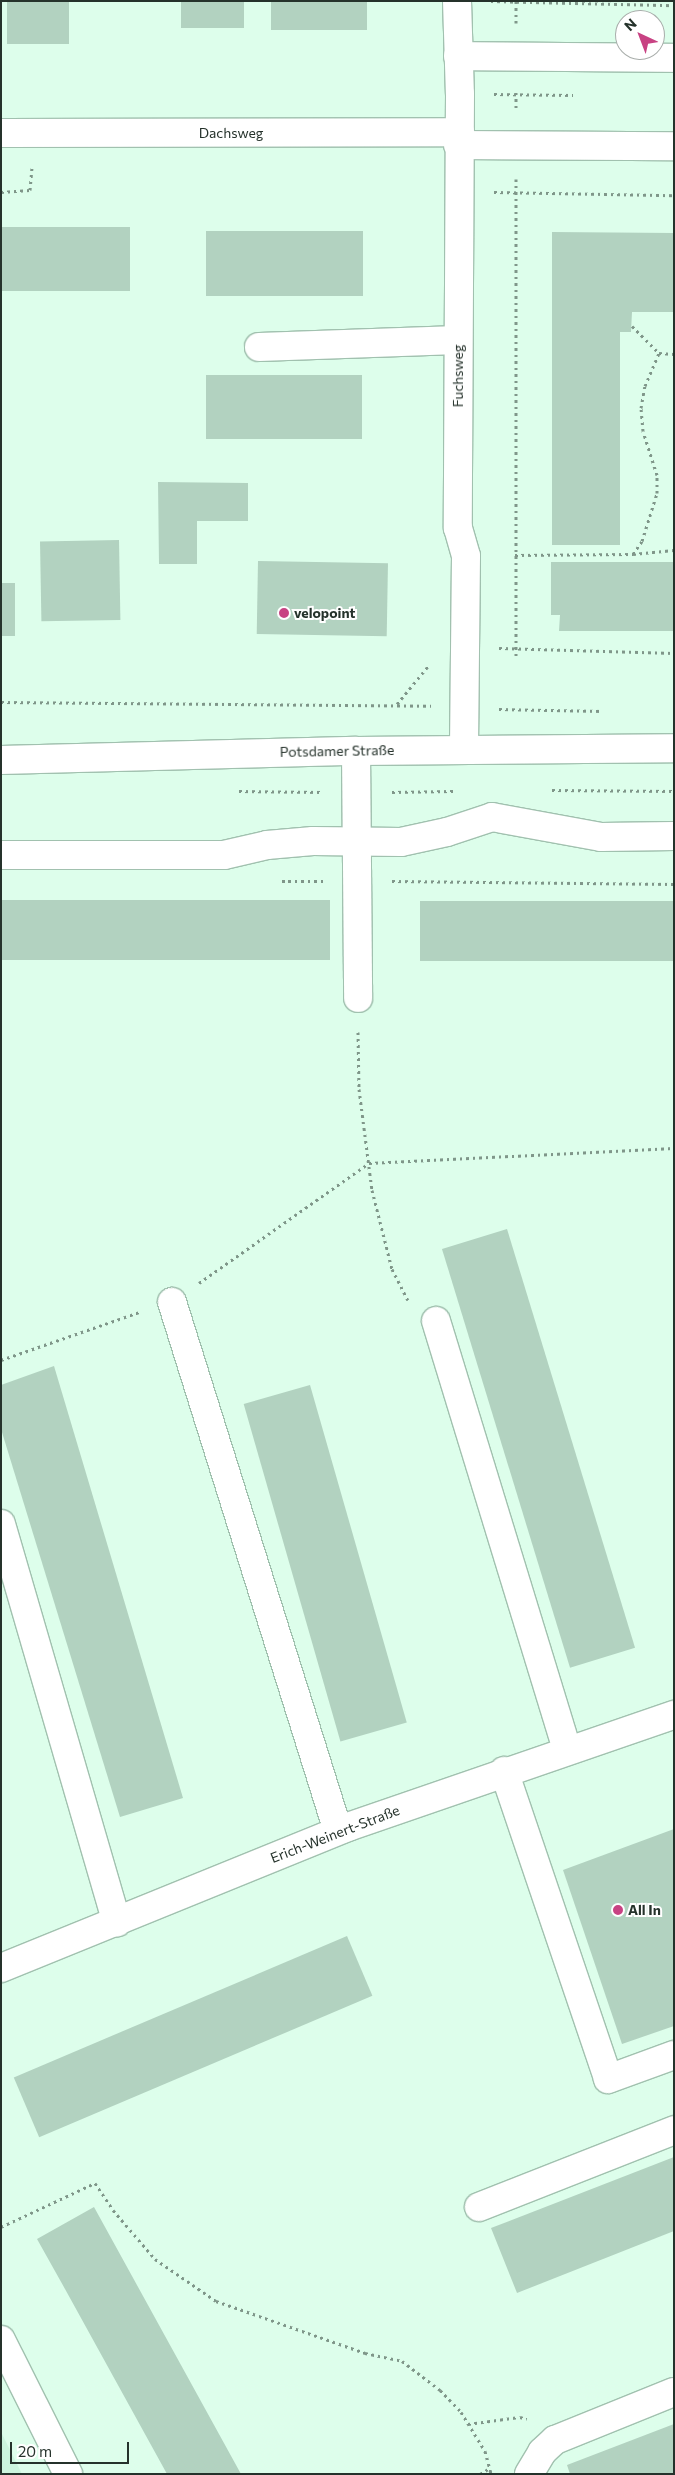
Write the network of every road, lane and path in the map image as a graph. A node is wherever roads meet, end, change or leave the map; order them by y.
1 (457, 1) edge
2 (483, 1) edge
3 (516, 2) edge
4 (643, 3) edge
5 (674, 6) edge
6 (458, 56) junction
7 (516, 57) junction
8 (674, 58) edge
9 (1, 132) edge
10 (34, 133) junction
11 (459, 139) junction
12 (516, 145) junction
13 (674, 146) edge
14 (458, 190) junction
15 (1, 192) edge
16 (516, 193) junction
17 (674, 194) edge
18 (632, 326) dead end
19 (458, 340) junction
20 (259, 348) dead end
21 (659, 353) junction
22 (674, 354) edge
23 (674, 550) edge
24 (634, 554) junction
25 (515, 555) junction
26 (466, 648) junction
27 (514, 648) junction
28 (674, 652) edge
29 (516, 659) dead end
30 (1, 702) edge
31 (397, 704) junction
32 (465, 708) junction
33 (605, 711) dead end
34 (674, 748) edge
35 (464, 749) junction
36 (356, 751) junction
37 (1, 760) edge
38 (674, 836) edge
39 (358, 844) junction
40 (1, 855) edge
41 (358, 998) joint
42 (674, 1148) edge
43 (369, 1163) junction
44 (172, 1302) junction
45 (436, 1321) joint
46 (1, 1360) edge
47 (1, 1524) edge
48 (674, 1715) edge
49 (567, 1749) junction
50 (504, 1772) junction
51 (338, 1831) junction
52 (117, 1922) junction
53 (1, 1968) edge
54 (674, 2055) edge
55 (674, 2130) edge
56 (479, 2207) dead end
57 (1, 2227) edge
58 (1, 2340) edge
59 (674, 2392) edge
60 (468, 2424) junction
61 (555, 2440) junction
62 (490, 2468) junction
63 (68, 2474) edge
64 (480, 2474) edge
65 (491, 2474) edge
66 (529, 2474) edge

1 - 6 street, Fuchsweg
2 - 3 path
3 - 4 path
3 - 7 path
4 - 5 path
6 - 7 street
6 - 11 street, Fuchsweg
7 - 8 street
7 - 12 path
9 - 10 street, Dachsweg
10 - 11 street, Dachsweg
10 - 15 path
11 - 12 street, Dachsweg
11 - 14 street, Fuchsweg
12 - 13 street, Dachsweg
12 - 16 path
14 - 16 path
14 - 19 street, Fuchsweg
16 - 17 path
16 - 25 path
18 - 21 path
19 - 20 street
19 - 26 street, Fuchsweg
21 - 22 path
21 - 24 path
23 - 24 path
24 - 25 path
25 - 27 path
26 - 27 path
26 - 31 path
26 - 32 street, Fuchsweg
27 - 28 path
27 - 29 path
30 - 31 path
31 - 32 path
32 - 33 path
32 - 35 street, Fuchsweg
34 - 35 street, Potsdamer Straße
35 - 36 street, Potsdamer Straße
36 - 37 street, Potsdamer Straße
36 - 39 street
38 - 39 street
39 - 40 street
39 - 41 street
41 - 43 path
42 - 43 path
43 - 44 path
43 - 45 path
44 - 46 path
44 - 51 street
45 - 49 street
47 - 52 street
48 - 49 street, Erich-Weinert-Straße
49 - 50 street, Erich-Weinert-Straße
50 - 51 street, Erich-Weinert-Straße
50 - 54 street
51 - 52 street, Erich-Weinert-Straße
52 - 53 street, Erich-Weinert-Straße
55 - 56 street
57 - 60 path
58 - 63 street
59 - 61 street
60 - 61 path
60 - 62 path
61 - 66 street
62 - 64 path
62 - 65 path

